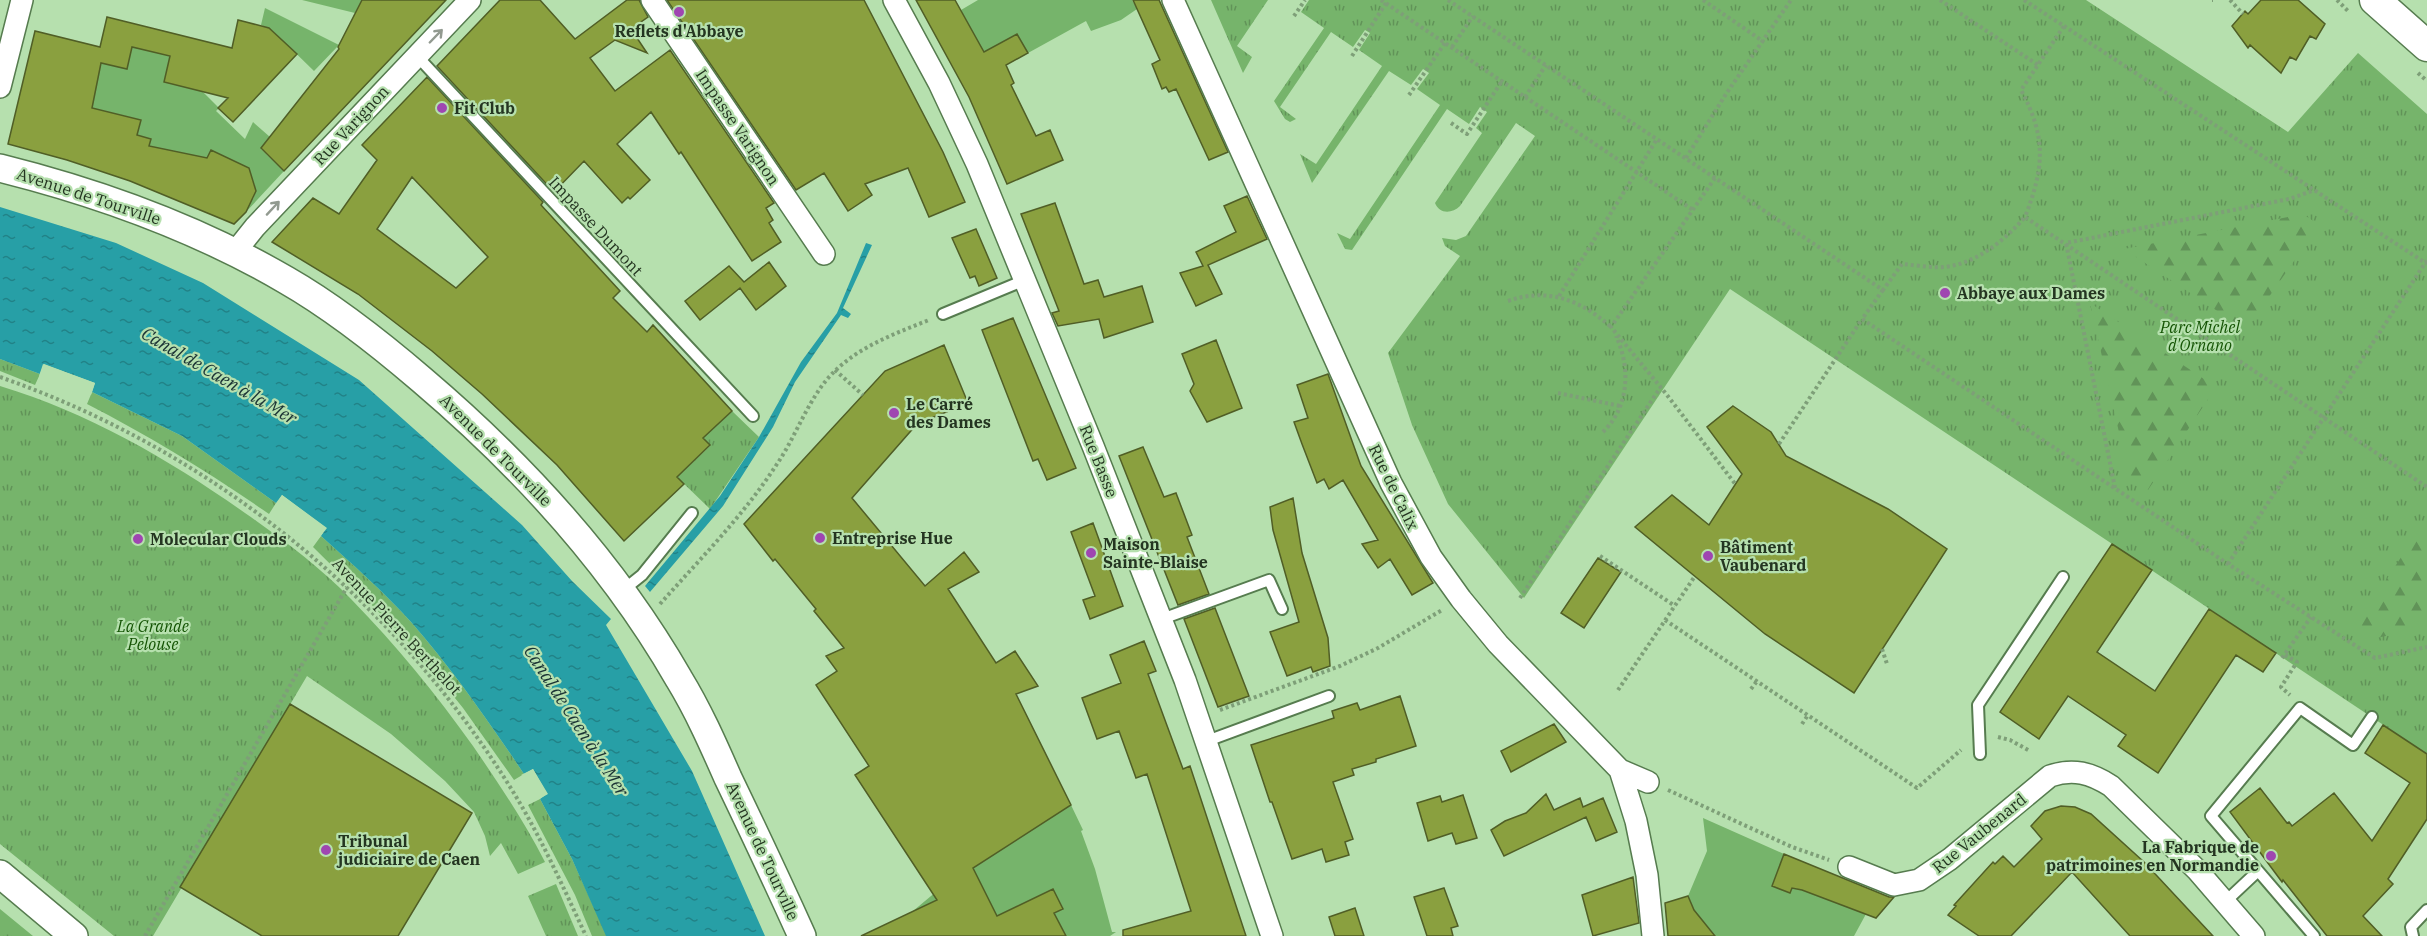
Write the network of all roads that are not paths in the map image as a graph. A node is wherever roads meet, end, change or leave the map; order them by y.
1 (21, 0) edge
2 (470, 0) edge
3 (652, 0) edge
4 (894, 0) edge
5 (1173, 0) edge
6 (2375, 0) edge
7 (2427, 46) edge
8 (417, 56) junction
9 (0, 87) edge
10 (0, 168) edge
11 (235, 252) junction
12 (824, 254) dead end
13 (1025, 280) junction
14 (943, 314) road end
15 (753, 416) dead end
16 (692, 513) dead end
17 (2063, 577) dead end
18 (621, 591) junction
19 (1282, 609) dead end
20 (1162, 619) junction
21 (1329, 696) dead end
22 (2372, 717) dead end
23 (1207, 741) junction
24 (1980, 754) dead end
25 (1620, 770) junction
26 (1648, 782) road end
27 (1849, 867) road end
28 (2258, 871) junction
29 (0, 874) edge
30 (2225, 902) junction
31 (2427, 910) edge
32 (74, 936) edge
33 (802, 936) edge
34 (1272, 936) edge
35 (1653, 936) edge
36 (2254, 936) edge
37 (2314, 936) edge
38 (2413, 936) edge

1 - 9 street
8 -> 2 street, Rue Varignon
3 - 12 street, Impasse Varignon
4 - 13 street, Rue Basse
5 - 25 street, Rue de Calix
6 - 7 main road
11 -> 8 street, Rue Varignon
8 - 15 lane, Impasse Dumont
10 - 11 street, Avenue de Tourville
11 - 18 street, Avenue de Tourville
13 - 14 lane
13 - 20 street, Rue Basse
16 - 18 lane
17 - 24 lane
18 - 33 street, Avenue de Tourville
19 - 20 lane
20 - 23 street, Rue Basse
21 - 23 lane
22 - 28 lane
23 - 34 street, Rue Basse
25 - 26 street
25 - 35 street, Rue de Calix
27 - 30 street, Rue Vaubenard
28 - 30 lane
28 - 37 lane
29 - 32 street
30 - 36 street, Rue Vaubenard
31 - 38 lane

